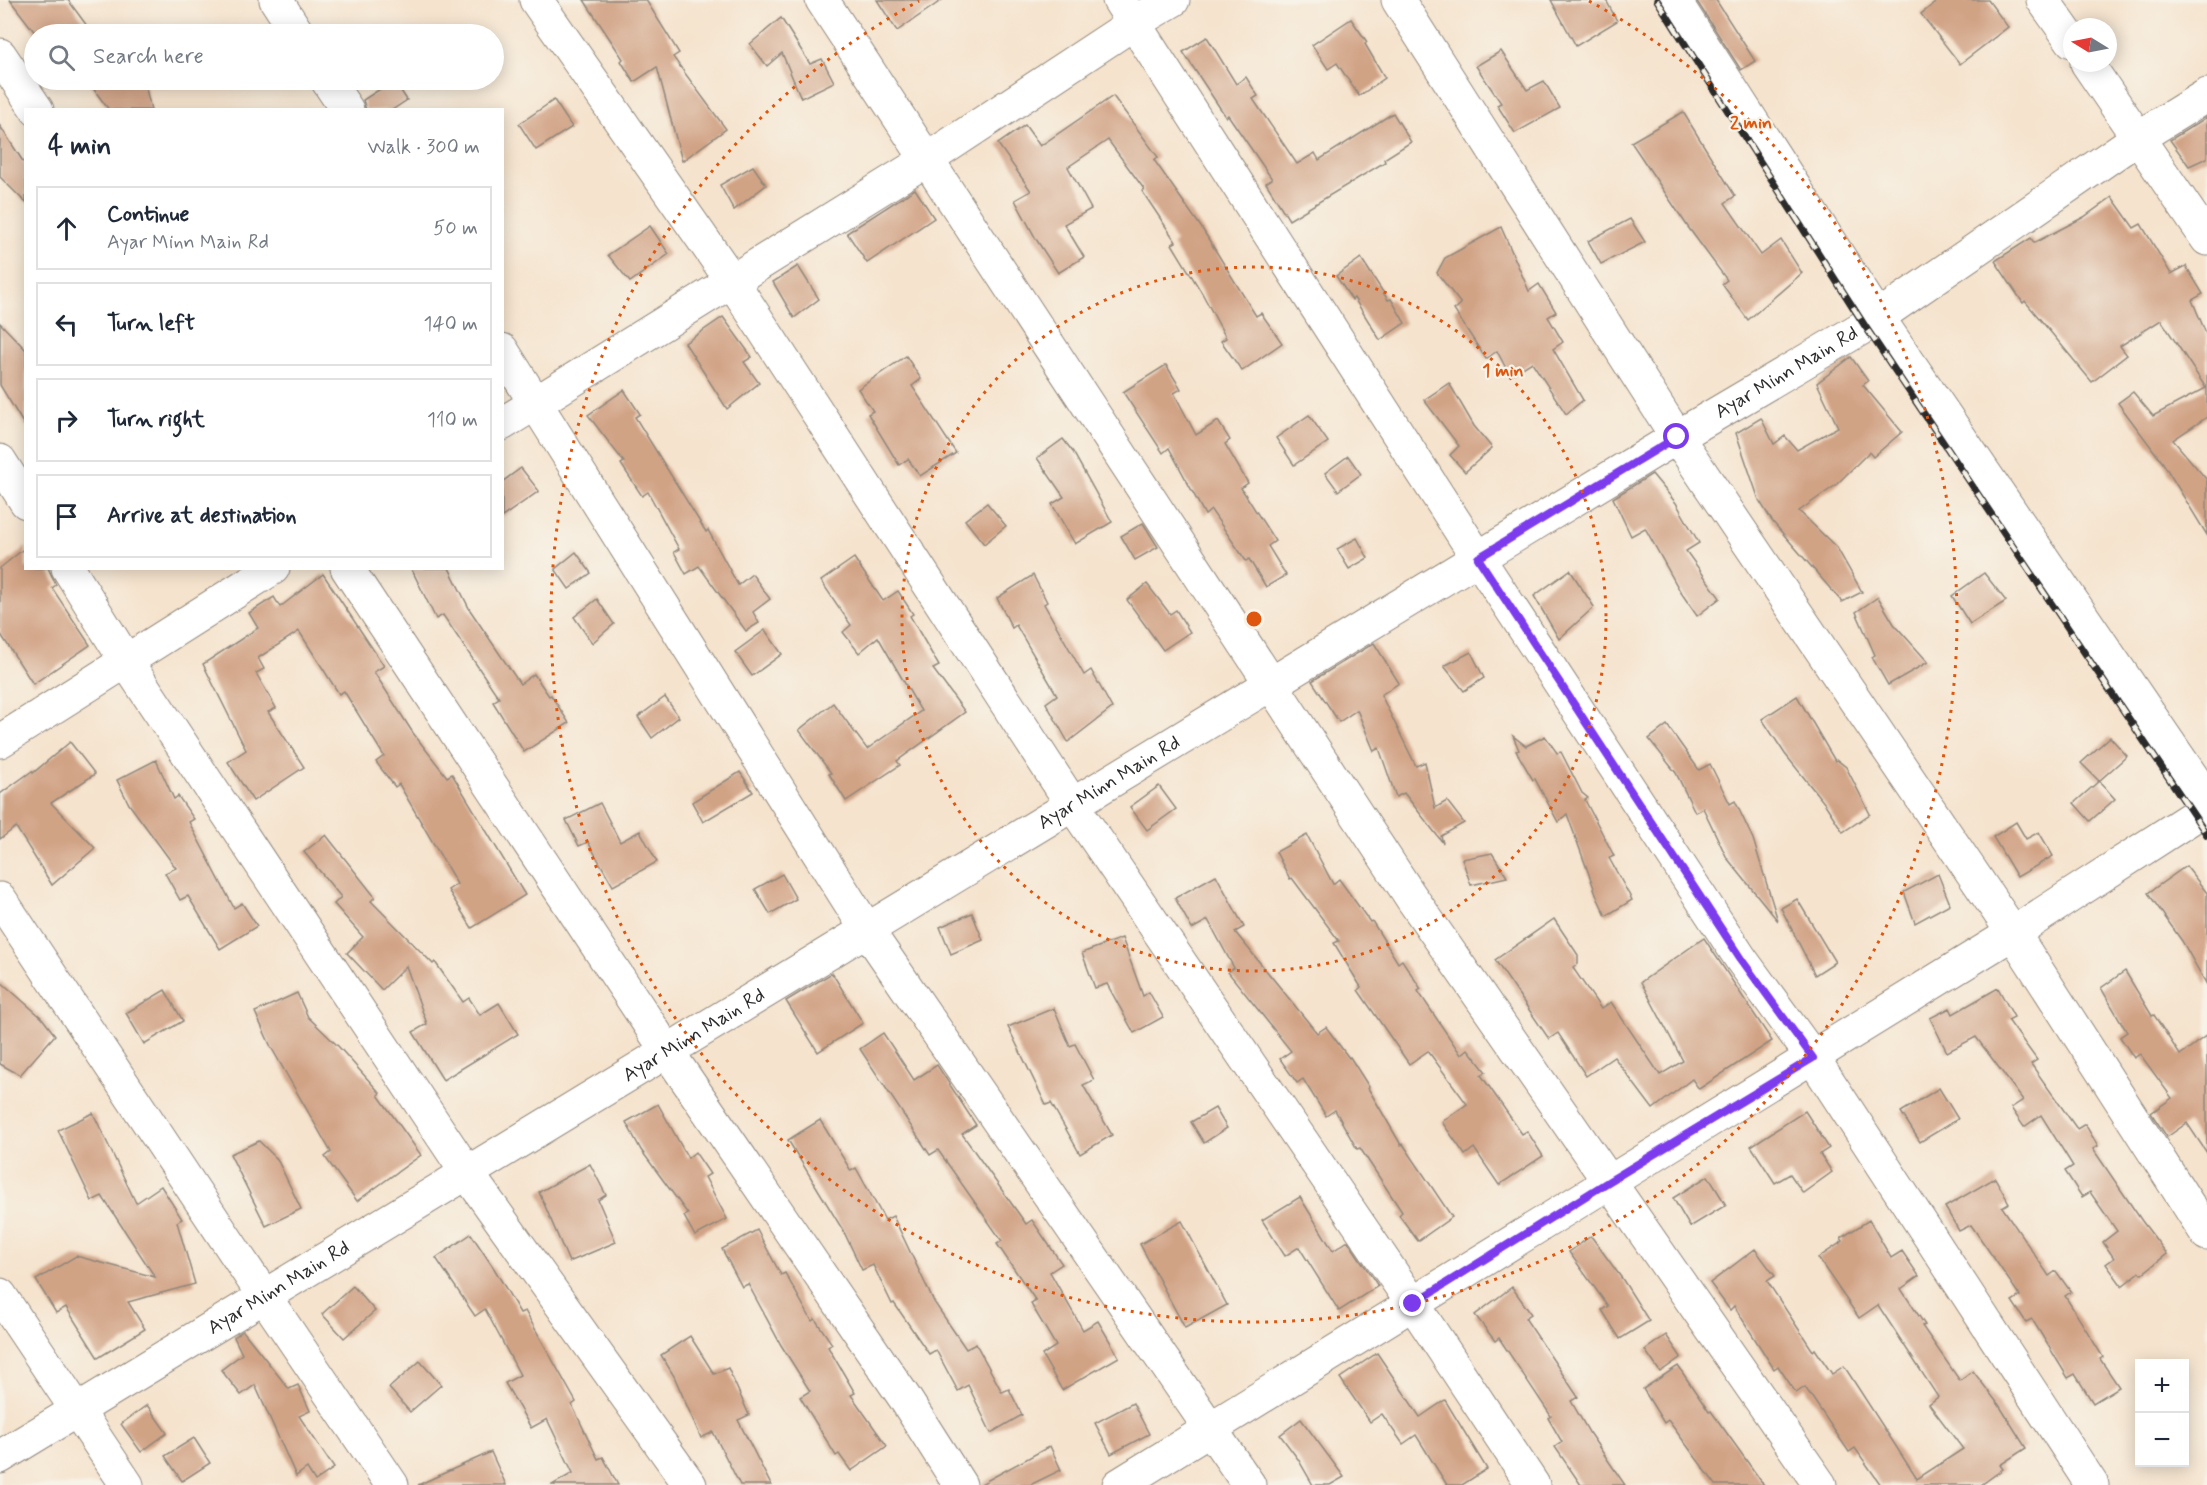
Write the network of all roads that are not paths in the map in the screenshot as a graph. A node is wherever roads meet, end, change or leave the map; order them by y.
1 (276, 0) edge
2 (536, 0) edge
3 (822, 0) edge
4 (1173, 0) edge
5 (1398, 0) edge
6 (1674, 0) edge
7 (2043, 0) edge
8 (1126, 12) edge
9 (292, 24) edge
10 (2063, 28) edge
11 (0, 55) edge
12 (2093, 72) edge
13 (333, 90) edge
14 (2207, 95) edge
15 (36, 108) edge
16 (345, 108) edge
17 (2139, 137) junction
18 (928, 159) junction
19 (2207, 239) edge
20 (732, 280) junction
21 (1877, 316) junction
22 (504, 353) edge
23 (536, 403) junction
24 (504, 423) edge
25 (1677, 437) junction
26 (0, 461) edge
27 (24, 499) edge
28 (1478, 558) junction
29 (69, 570) edge
30 (270, 570) edge
31 (348, 570) edge
32 (126, 661) junction
33 (1271, 684) junction
34 (0, 741) edge
35 (2207, 799) edge
36 (1072, 804) junction
37 (2207, 806) edge
38 (0, 899) edge
39 (867, 930) junction
40 (2013, 933) junction
41 (667, 1051) junction
42 (1813, 1058) junction
43 (467, 1173) junction
44 (1608, 1182) junction
45 (2207, 1234) edge
46 (0, 1295) edge
47 (264, 1296) junction
48 (1413, 1304) junction
49 (76, 1410) junction
50 (1211, 1428) junction
51 (0, 1457) edge
52 (127, 1485) edge
53 (392, 1485) edge
54 (690, 1485) edge
55 (960, 1485) edge
56 (1119, 1485) edge
57 (1249, 1485) edge
58 (1533, 1485) edge
59 (1820, 1485) edge
60 (2092, 1485) edge

1 - 9 street
2 - 20 street
3 - 18 street
4 - 8 street
5 - 25 street
6 - 21 street
7 - 10 street
8 - 18 street
8 - 28 street
11 - 15 street
12 - 17 street
13 - 16 street
14 - 17 street, Ayar Minn Main Rd
17 - 19 street
17 - 21 street, Ayar Minn Main Rd
18 - 20 street
18 - 33 street
20 - 23 street
20 - 36 street
21 - 25 street, Ayar Minn Main Rd
21 - 35 street
22 - 23 street
23 - 24 street
23 - 39 street
25 - 28 street, Ayar Minn Main Rd
25 - 40 street
26 - 27 street
28 - 33 street, Ayar Minn Main Rd
28 - 42 street
29 - 32 street
30 - 32 street
31 - 41 street
32 - 34 street
32 - 43 street
33 - 36 street, Ayar Minn Main Rd
33 - 44 street
36 - 39 street, Ayar Minn Main Rd
36 - 48 street
37 - 40 street
38 - 47 street
39 - 41 street, Ayar Minn Main Rd
39 - 50 street
40 - 42 street
40 - 45 street
41 - 43 street, Ayar Minn Main Rd
41 - 55 street
42 - 44 street
42 - 60 street
43 - 47 street, Ayar Minn Main Rd
43 - 54 street
44 - 48 street
44 - 59 street
46 - 49 street
47 - 49 street, Ayar Minn Main Rd
47 - 53 street
48 - 50 street
48 - 58 street
49 - 51 street, Ayar Minn Main Rd
49 - 52 street
50 - 56 street
50 - 57 street

